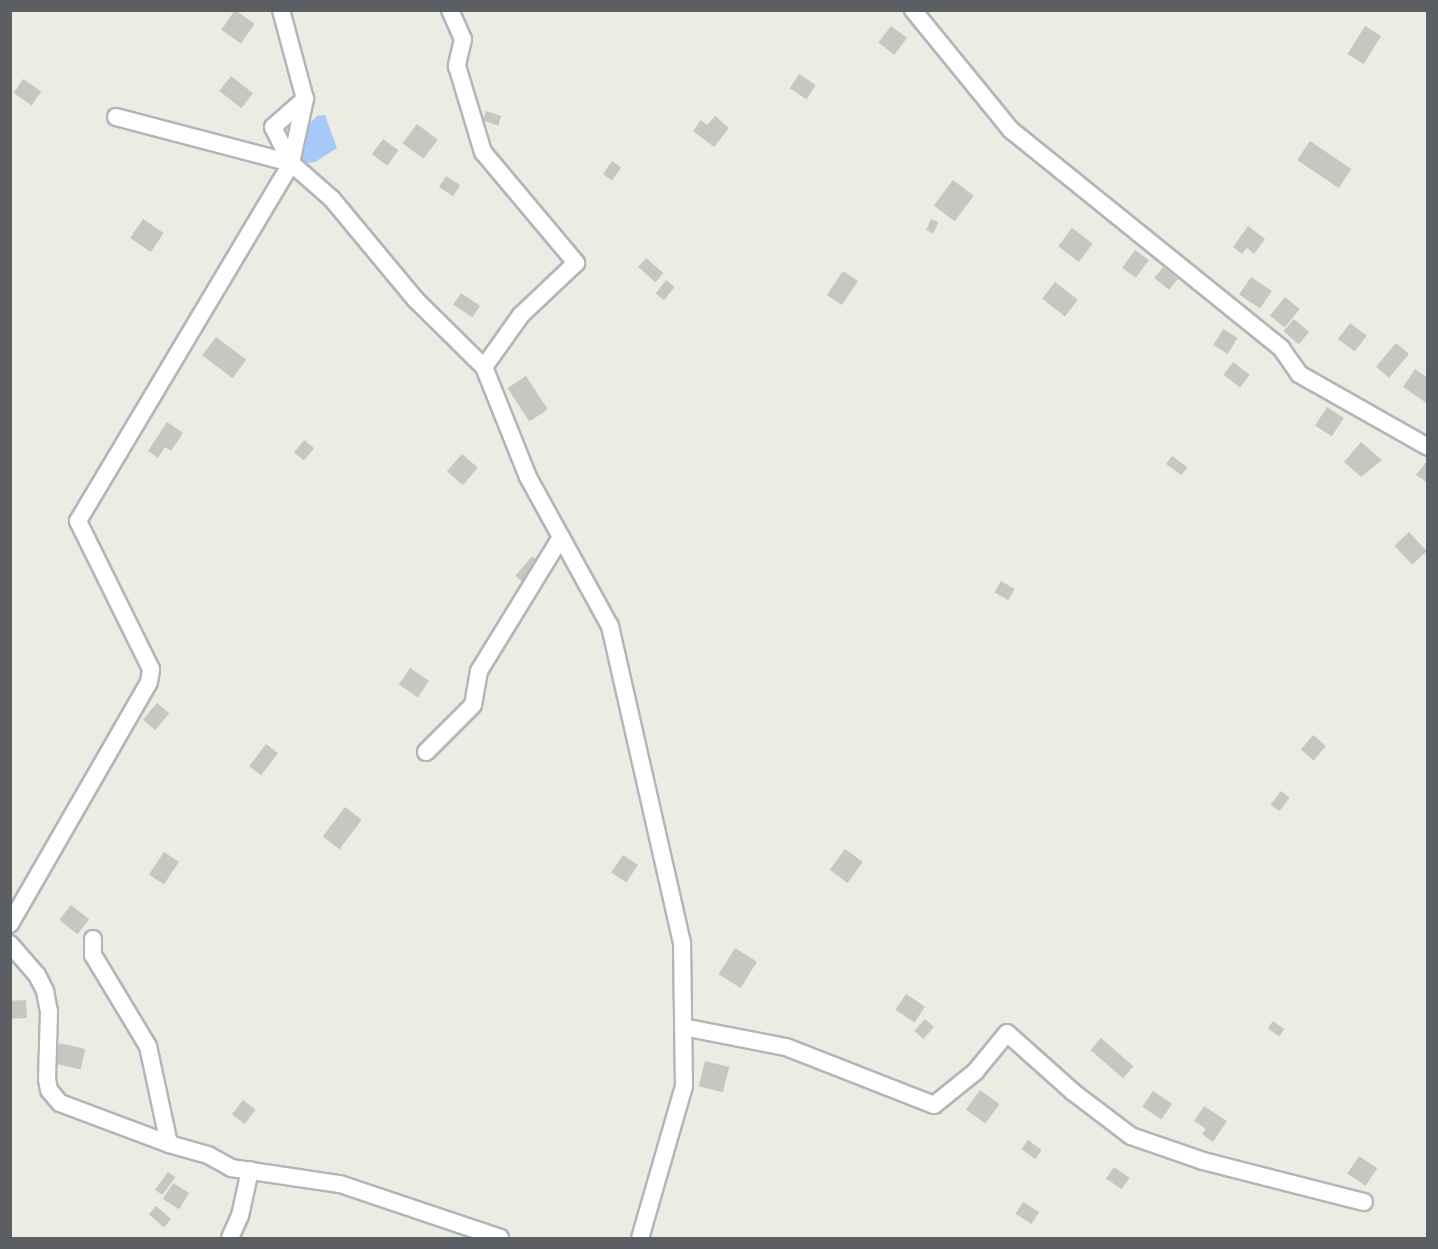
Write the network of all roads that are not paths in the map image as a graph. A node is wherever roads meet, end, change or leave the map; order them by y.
1 (281, 10) edge
2 (450, 10) edge
3 (913, 10) edge
4 (304, 99) junction
5 (116, 117) dead end
6 (291, 163) junction
7 (484, 367) junction
8 (1428, 447) edge
9 (561, 537) junction
10 (426, 752) dead end
11 (10, 924) edge
12 (93, 939) dead end
13 (10, 944) edge
14 (683, 1027) junction
15 (169, 1144) junction
16 (250, 1170) junction
17 (1364, 1202) dead end
18 (230, 1239) edge
19 (500, 1239) edge
20 (640, 1239) edge

1 - 4 street
2 - 7 street
3 - 8 street
4 - 6 street
4 - 6 street
5 - 6 street
6 - 7 street
6 - 11 street
7 - 9 street
9 - 10 street
9 - 14 street
12 - 15 street
13 - 15 street
14 - 17 street
14 - 20 street
15 - 16 street
16 - 18 street
16 - 19 street

